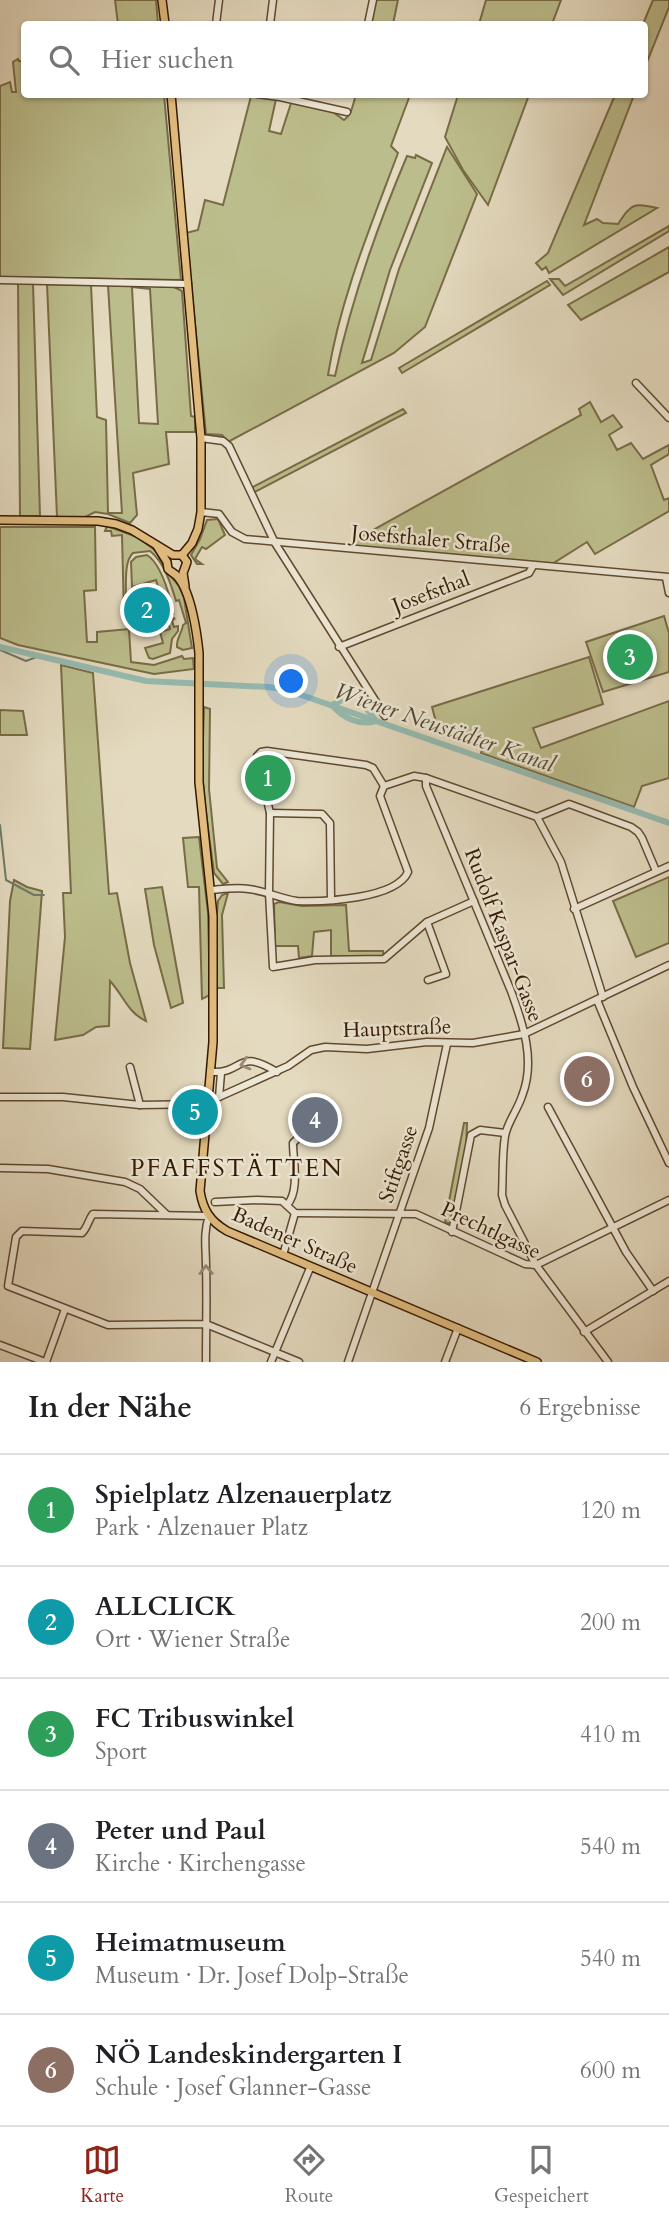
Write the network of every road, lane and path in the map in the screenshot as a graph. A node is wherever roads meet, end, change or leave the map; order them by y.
1 (162, 0) edge
2 (219, 0) edge
3 (273, 0) edge
4 (373, 0) edge
5 (164, 21) edge
6 (216, 21) edge
7 (270, 21) edge
8 (369, 21) edge
9 (171, 98) edge
10 (285, 98) edge
11 (347, 112) dead end
12 (0, 280) edge
13 (188, 284) junction
14 (636, 383) dead end
15 (669, 418) edge
16 (201, 438) junction
17 (201, 512) junction
18 (0, 520) edge
19 (275, 543) junction
20 (157, 546) junction
21 (173, 555) junction
22 (182, 555) junction
23 (167, 562) junction
24 (533, 566) junction
25 (180, 574) junction
26 (667, 578) edge
27 (669, 593) edge
28 (340, 647) junction
29 (385, 716) dead end
30 (426, 778) junction
31 (384, 786) junction
32 (270, 813) junction
33 (537, 817) junction
34 (669, 866) edge
35 (656, 871) junction
36 (211, 890) junction
37 (269, 893) junction
38 (331, 900) junction
39 (474, 901) junction
40 (574, 909) junction
41 (427, 922) junction
42 (669, 965) edge
43 (428, 980) dead end
44 (600, 999) junction
45 (524, 1034) junction
46 (447, 1044) junction
47 (130, 1067) dead end
48 (211, 1072) junction
49 (277, 1072) junction
50 (221, 1073) junction
51 (0, 1097) edge
52 (219, 1097) junction
53 (207, 1101) junction
54 (140, 1105) junction
55 (548, 1107) dead end
56 (323, 1122) dead end
57 (505, 1133) junction
58 (669, 1163) edge
59 (0, 1168) edge
60 (669, 1200) edge
61 (215, 1202) dead end
62 (155, 1204) junction
63 (287, 1205) junction
64 (399, 1212) junction
65 (295, 1213) junction
66 (154, 1215) junction
67 (166, 1215) junction
68 (209, 1216) junction
69 (612, 1228) junction
70 (452, 1232) junction
71 (283, 1255) junction
72 (536, 1265) junction
73 (310, 1268) junction
74 (669, 1281) edge
75 (653, 1291) junction
76 (372, 1293) junction
77 (65, 1309) junction
78 (206, 1324) junction
79 (458, 1328) junction
80 (584, 1332) junction
81 (0, 1345) edge
82 (275, 1352) junction
83 (45, 1362) edge
84 (206, 1362) edge
85 (271, 1362) edge
86 (299, 1362) edge
87 (348, 1362) edge
88 (445, 1362) edge
89 (537, 1362) edge
90 (608, 1362) edge

1 - 5 main road
2 - 6 street
3 - 7 street
4 - 8 street
9 - 13 main road
10 - 11 street
12 - 13 street
13 - 16 main road
14 - 15 street
16 - 17 main road
16 - 19 street
17 - 19 street, Josefsthaler Straße
17 - 22 main road
18 - 20 main road
19 - 24 street, Josefsthaler Straße
19 - 28 street
20 - 21 main road
20 - 23 main road
21 - 22 main road
21 - 23 main road
22 - 25 main road
23 - 25 main road
24 - 26 street, Josefsthaler Straße
24 - 28 street, Josefsthal
25 - 36 main road, Badener Straße
26 - 27 street
28 - 29 street
30 - 31 street
30 - 33 street
30 - 39 street, Rudolf Kaspar-Gasse
31 - 32 street
31 - 38 street
32 - 37 street
32 - 38 street
33 - 35 street
33 - 40 street
34 - 35 street
35 - 40 street
36 - 37 street
36 - 48 main road, Badener Straße
37 - 38 street
37 - 41 street
39 - 41 street
39 - 45 street, Rudolf Kaspar-Gasse
40 - 44 street
41 - 43 street
42 - 44 street, Hauptstraße
44 - 45 street, Hauptstraße
44 - 58 street
45 - 46 street, Hauptstraße
45 - 57 street, Rudolf Kaspar-Gasse
46 - 49 street, Hauptstraße
46 - 64 street, Stiftgasse
47 - 54 street
48 - 50 street
48 - 53 main road, Badener Straße
49 -> 50 street
49 - 52 street, Hauptstraße
50 - 52 street
51 - 54 street, Hauptstraße
52 - 53 street, Hauptstraße
53 - 54 street, Hauptstraße
53 - 68 main road, Badener Straße
55 - 69 street
56 - 63 street
57 - 70 street
57 - 72 street, Rudolf Kaspar-Gasse
59 - 62 street
60 - 69 street
61 - 63 street
62 - 66 street
62 - 67 street
63 - 65 street
64 - 65 street, Prechtlgasse
64 - 70 street, Prechtlgasse
64 - 76 street, Stiftgasse
65 - 71 street
66 - 67 street
66 - 77 street
67 - 68 street
68 - 71 main road, Badener Straße
78 -> 68 street
69 - 72 street
69 - 75 street
70 - 72 street, Prechtlgasse
71 - 73 main road, Badener Straße
72 - 80 street, Prechtlgasse
73 - 76 main road, Badener Straße
73 - 82 street
74 - 75 street
75 - 80 street
76 - 79 main road, Badener Straße
76 - 87 street, Stiftgasse
77 - 78 street
77 - 83 street
78 - 82 street
78 - 84 street
79 - 88 street
79 - 89 main road, Badener Straße
80 - 90 street, Prechtlgasse
81 - 83 street
82 - 85 street
82 - 86 street

